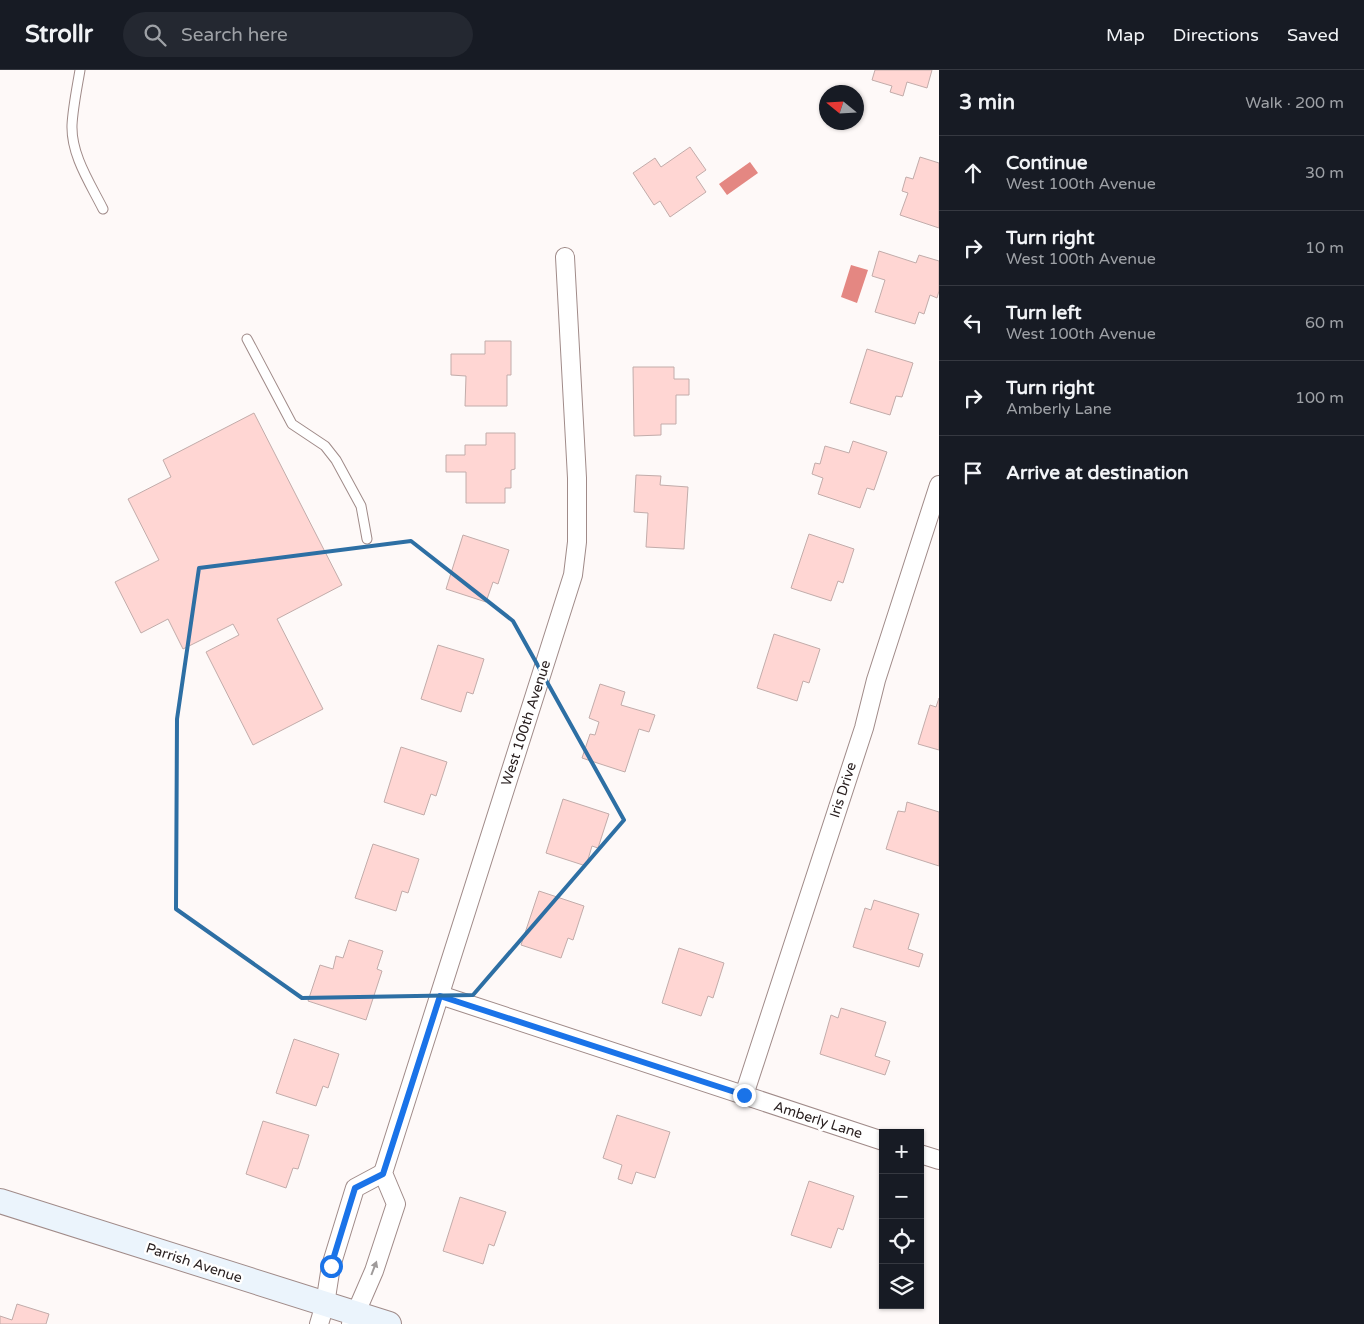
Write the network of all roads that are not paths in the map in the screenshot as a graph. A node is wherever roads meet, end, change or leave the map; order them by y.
1 (80, 70) edge
2 (103, 209) dead end
3 (565, 257) dead end
4 (247, 339) dead end
5 (939, 485) edge
6 (367, 539) dead end
7 (440, 996) junction
8 (744, 1095) junction
9 (879, 1140) edge
10 (924, 1155) edge
11 (939, 1160) edge
12 (383, 1174) junction
13 (0, 1201) edge
14 (322, 1314) edge
15 (352, 1318) edge
16 (389, 1324) edge

1 - 2 lane
3 - 7 street, West 100th Avenue
4 - 6 lane
5 - 8 street, Iris Drive
7 - 8 street, Amberly Lane
7 - 12 street, West 100th Avenue
8 - 9 street, Amberly Lane
10 - 11 street
12 - 14 street
15 -> 12 street
13 - 14 street, Parrish Avenue
14 - 15 street, Parrish Avenue
15 - 16 street, Parrish Avenue

